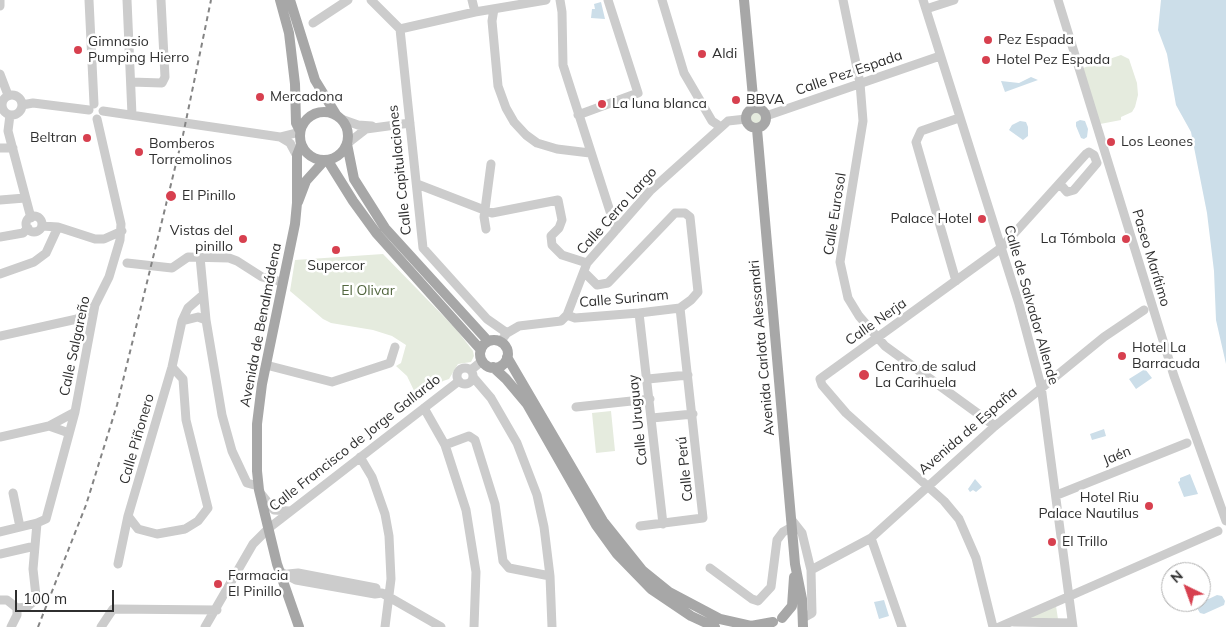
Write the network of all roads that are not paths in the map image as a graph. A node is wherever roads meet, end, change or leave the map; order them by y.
1 (0, 0) edge
2 (89, 0) edge
3 (127, 0) edge
4 (161, 0) edge
5 (280, 0) edge
6 (290, 0) edge
7 (348, 0) edge
8 (371, 0) edge
9 (472, 0) edge
10 (546, 0) edge
11 (560, 0) edge
12 (608, 0) edge
13 (662, 0) edge
14 (744, 0) edge
15 (843, 0) edge
16 (954, 0) edge
17 (1058, 0) edge
18 (924, 4) edge
19 (0, 6) edge
20 (494, 9) junction
21 (475, 12) junction
22 (314, 23) dead end
23 (400, 29) junction
24 (940, 56) junction
25 (0, 74) edge
26 (131, 82) junction
27 (860, 82) junction
28 (8, 95) junction
29 (22, 105) junction
30 (91, 107) junction
31 (754, 108) junction
32 (103, 111) junction
33 (10, 115) junction
34 (132, 115) junction
35 (578, 115) junction
36 (766, 116) junction
37 (339, 117) junction
38 (959, 118) junction
39 (97, 119) junction
40 (746, 119) junction
41 (410, 123) junction
42 (375, 127) junction
43 (721, 128) junction
44 (757, 129) junction
45 (300, 132) junction
46 (280, 137) junction
47 (290, 144) junction
48 (301, 144) junction
49 (347, 144) junction
50 (0, 148) edge
51 (13, 148) junction
52 (590, 153) junction
53 (297, 156) junction
54 (326, 161) junction
55 (491, 164) dead end
56 (417, 184) junction
57 (1060, 184) junction
58 (25, 198) junction
59 (0, 200) edge
60 (297, 203) junction
61 (486, 212) junction
62 (31, 218) junction
63 (42, 226) junction
64 (58, 226) junction
65 (28, 228) junction
66 (486, 229) dead end
67 (616, 230) junction
68 (122, 232) junction
69 (0, 236) edge
70 (1001, 248) junction
71 (200, 257) junction
72 (127, 263) dead end
73 (587, 263) junction
74 (0, 274) edge
75 (582, 274) junction
76 (956, 281) junction
77 (282, 282) junction
78 (203, 295) junction
79 (95, 305) junction
80 (680, 308) junction
81 (1144, 310) dead end
82 (639, 313) junction
83 (567, 315) junction
84 (77, 319) junction
85 (206, 320) junction
86 (182, 321) junction
87 (91, 331) junction
88 (508, 333) junction
89 (0, 336) edge
90 (878, 338) junction
91 (488, 341) junction
92 (500, 342) junction
93 (395, 347) dead end
94 (480, 350) junction
95 (507, 357) junction
96 (482, 361) junction
97 (266, 365) junction
98 (172, 366) junction
99 (493, 367) junction
100 (472, 374) junction
101 (688, 375) junction
102 (648, 379) junction
103 (459, 381) junction
104 (1042, 386) junction
105 (650, 399) junction
106 (424, 408) junction
107 (576, 408) dead end
108 (75, 412) junction
109 (693, 414) junction
110 (652, 418) junction
111 (49, 426) junction
112 (995, 426) junction
113 (69, 434) junction
114 (0, 437) edge
115 (1187, 443) dead end
116 (444, 445) junction
117 (360, 457) junction
118 (927, 486) junction
119 (258, 488) junction
120 (13, 493) dead end
121 (1057, 495) junction
122 (289, 511) junction
123 (128, 516) junction
124 (1226, 521) edge
125 (37, 523) junction
126 (792, 523) junction
127 (663, 524) junction
128 (640, 526) dead end
129 (20, 527) junction
130 (269, 528) junction
131 (1218, 531) dead end
132 (0, 532) edge
133 (871, 538) junction
134 (35, 546) junction
135 (0, 554) edge
136 (118, 564) dead end
137 (795, 564) junction
138 (710, 568) dead end
139 (811, 570) junction
140 (283, 573) junction
141 (550, 576) junction
142 (385, 595) junction
143 (1069, 596) junction
144 (0, 600) edge
145 (17, 608) junction
146 (217, 610) junction
147 (775, 622) edge
148 (1014, 622) junction
149 (803, 624) edge
150 (1072, 625) edge
151 (11, 627) edge
152 (101, 627) edge
153 (205, 627) edge
154 (300, 627) edge
155 (385, 627) edge
156 (441, 627) edge
157 (474, 627) edge
158 (552, 627) edge
159 (715, 627) edge
160 (902, 627) edge
161 (993, 627) edge
162 (999, 627) edge

1 - 19 street
2 - 30 street
3 - 26 street
4 - 26 street
5 - 45 main road
6 - 37 main road
7 - 22 street
8 - 23 street
9 - 21 street
10 - 20 street
11 - 35 street
12 - 35 street
13 - 43 street
14 - 31 main road
15 - 27 street, Calle Eurosol
16 - 18 street
17 - 124 street, Paseo Marítimo
18 - 24 street, Calle de Salvador Allende
20 - 21 street
20 - 52 street
21 - 23 street
23 - 41 street, Calle Capitulaciones
24 - 27 street, Calle Pez Espada
24 - 38 street, Calle de Salvador Allende
25 - 28 street
26 - 34 street
27 - 36 street, Calle Pez Espada
27 - 90 street, Calle Eurosol
28 - 29 street
28 - 33 street
29 - 30 street
29 - 33 street
30 - 32 street
30 - 39 street
31 - 36 main road
31 - 40 main road
32 - 34 street
32 - 39 street
33 - 51 street
34 - 46 street
35 - 52 street
36 - 44 main road
37 - 42 street
37 - 45 main road
37 - 49 main road
38 - 70 street, Calle de Salvador Allende
38 - 76 street
39 - 68 street, Calle Salgareño
40 - 43 street, Calle Cerro Largo
40 - 44 main road
41 - 42 street
41 - 56 street, Calle Capitulaciones
42 - 49 street
43 - 67 street, Calle Cerro Largo
44 - 126 main road, Avenida Carlota Alessandri
45 - 46 street
45 - 48 main road
46 - 47 street
47 - 48 street
47 - 53 street
48 - 53 main road, Avenida de Benalmádena
48 - 54 main road
49 - 54 main road
49 - 91 main road
50 - 51 street
51 - 58 street
52 - 67 street
53 - 60 main road, Avenida de Benalmádena
54 - 60 main road, Avenida de Benalmádena
54 - 94 main road
55 - 61 street
56 - 61 street
56 - 88 street, Calle Capitulaciones
57 - 57 street, Calle Nerja
57 - 70 street, Calle Nerja
58 - 59 street
58 - 62 street
60 - 77 main road, Avenida de Benalmádena
61 - 66 street
61 - 73 street
62 - 63 street
62 - 65 street
63 - 64 street
63 - 65 street
64 - 68 street
64 - 74 street
65 - 69 street
67 - 73 street, Calle Cerro Largo
68 - 79 street, Calle Salgareño
70 - 76 street, Calle Nerja
70 - 104 street, Calle de Salvador Allende
71 - 72 street
71 - 77 street
71 - 78 street
73 - 75 street, Calle Cerro Largo
75 - 80 street, Calle Surinam
75 - 83 street, Calle Cerro Largo
76 - 90 street, Calle Nerja
77 - 97 main road, Avenida de Benalmádena
78 - 85 street
78 - 86 street, Calle Piñonero
79 - 84 street
79 - 87 street, Calle Salgareño
80 - 82 street, Calle Surinam
80 - 101 street, Calle Perú
81 - 104 street, Avenida de España
82 - 83 street, Calle Surinam
82 - 102 street, Calle Uruguay
83 - 88 street
84 - 87 street
84 - 89 street
85 - 86 street
85 - 119 street
86 - 98 street, Calle Piñonero
87 - 108 street, Calle Salgareño
88 - 92 street
90 - 112 street, Calle Eurosol
90 - 118 street, Calle Nerja
91 - 92 main road
91 - 94 main road
92 - 95 main road
93 - 97 street
94 - 96 main road
95 - 99 main road
95 - 147 main road
96 - 99 main road
96 - 100 street
97 - 119 main road, Avenida de Benalmádena
98 - 123 street, Calle Piñonero
98 - 123 street
99 - 159 main road
100 - 103 street
100 - 103 street
100 - 141 street
101 - 102 street
101 - 109 street, Calle Perú
102 - 105 street, Calle Uruguay
103 - 106 street, Calle Francisco de Jorge Gallardo
104 - 112 street, Avenida de España
104 - 121 street, Calle de Salvador Allende
105 - 107 street
105 - 110 street, Calle Uruguay
106 - 116 street
106 - 117 street, Calle Francisco de Jorge Gallardo
108 - 111 street
108 - 113 street, Calle Salgareño
109 - 110 street
109 - 127 street, Calle Perú
110 - 127 street, Calle Uruguay
111 - 113 street
111 - 114 street
112 - 118 street, Avenida de España
113 - 125 street, Calle Salgareño
115 - 121 street, Jaén
116 - 141 street
116 - 157 street
117 - 122 street, Calle Francisco de Jorge Gallardo
117 - 142 street
118 - 133 street, Avenida de España
118 - 161 street
119 - 122 street
119 - 130 main road, Avenida de Benalmádena
120 - 129 street
121 - 143 street, Calle de Salvador Allende
122 - 130 street, Calle Francisco de Jorge Gallardo
123 - 136 street, Calle Piñonero
125 - 129 street
125 - 134 street, Calle Salgareño
126 - 137 main road, Avenida Carlota Alessandri
126 - 138 street
126 - 139 street
127 - 128 street, Calle Perú
129 - 132 street
130 - 140 main road, Avenida de Benalmádena
130 - 146 street, Calle Francisco de Jorge Gallardo
131 - 143 street
133 - 139 street, Avenida de España
133 - 160 street
134 - 135 street
134 - 145 street, Calle Salgareño
137 - 147 main road, Avenida Carlota Alessandri
137 - 149 main road, Avenida Carlota Alessandri
139 - 149 street
140 - 142 street
140 - 154 main road, Avenida de Benalmádena
141 - 158 street
142 - 155 street
142 - 156 street
143 - 148 street
143 - 150 street, Calle de Salvador Allende
144 - 145 street
145 - 151 street
146 - 152 street
146 - 153 street, Calle Francisco de Jorge Gallardo
147 - 149 main road
148 - 150 street
148 - 162 street

